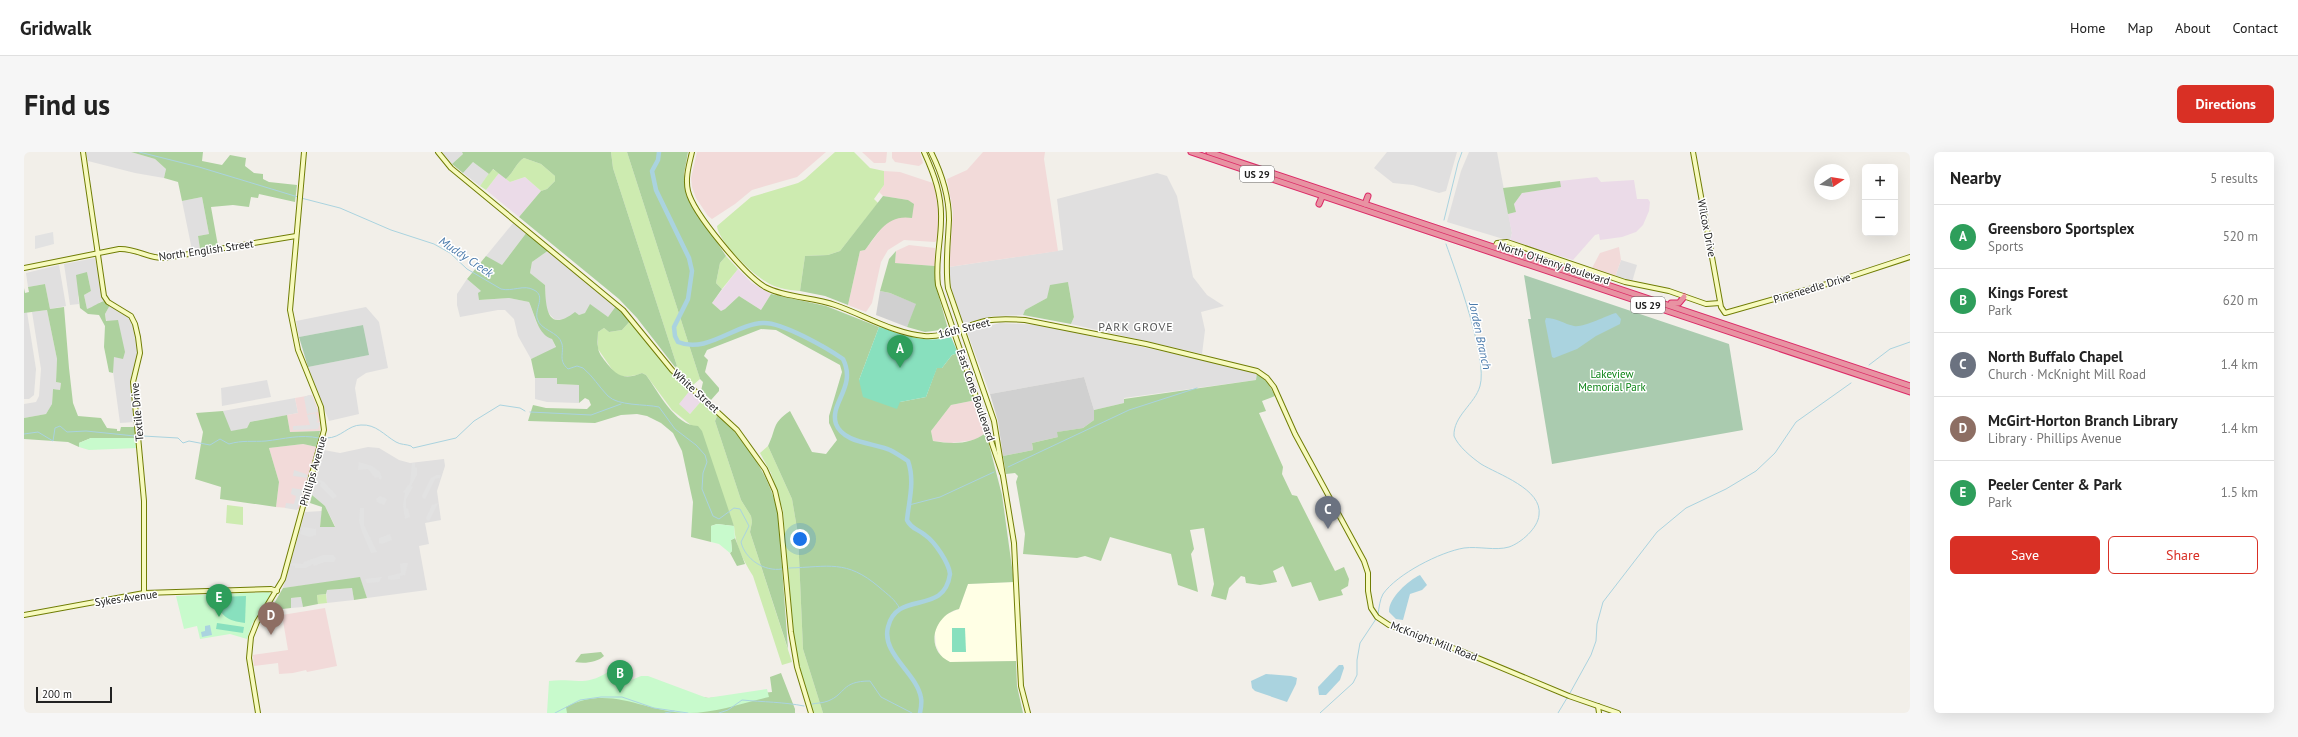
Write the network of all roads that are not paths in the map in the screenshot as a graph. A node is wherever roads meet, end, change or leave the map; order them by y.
1 (83, 152) edge
2 (304, 152) edge
3 (438, 152) edge
4 (692, 152) edge
5 (924, 152) edge
6 (931, 152) edge
7 (1191, 152) edge
8 (1209, 152) edge
9 (1693, 152) edge
10 (1368, 196) dead end
11 (1322, 197) junction
12 (1319, 204) dead end
13 (1365, 204) junction
14 (296, 236) junction
15 (1452, 240) junction
16 (1495, 247) junction
17 (97, 254) junction
18 (1910, 257) edge
19 (24, 268) edge
20 (1638, 295) junction
21 (1684, 297) junction
22 (1720, 303) junction
23 (1718, 322) junction
24 (961, 329) junction
25 (953, 331) junction
26 (1821, 363) junction
27 (1859, 369) junction
28 (1256, 371) joint
29 (1881, 382) junction
30 (1910, 386) edge
31 (1910, 389) edge
32 (1910, 392) edge
33 (1002, 475) junction
34 (277, 591) junction
35 (144, 593) junction
36 (24, 615) edge
37 (1598, 706) junction
38 (258, 713) edge
39 (811, 713) edge
40 (1028, 713) edge
41 (1599, 713) edge
42 (1618, 713) edge

1 - 17 street, Textile Drive
2 - 14 street, Phillips Avenue
3 - 39 street, White Street
4 - 25 street, 16th Street
5 - 25 street, East Cone Boulevard
6 - 24 street, East Cone Boulevard
7 - 11 highway, North O'Henry Boulevard / US 29
8 - 13 highway, North O'Henry Boulevard / US 29
9 - 22 street, Wilcox Drive
10 - 13 highway
11 - 12 highway
11 - 13 highway
11 - 15 highway, North O'Henry Boulevard / US 29
13 - 16 highway, North O'Henry Boulevard / US 29
14 - 17 street, North English Street
14 - 34 street, Phillips Avenue
15 - 16 highway
15 - 26 highway, North O'Henry Boulevard / US 29
16 - 20 highway, North O'Henry Boulevard / US 29
16 - 21 street, North O'Henry Boulevard
17 - 19 street, North English Street
17 - 35 street, Textile Drive
18 - 22 street, Pineneedle Drive
20 - 21 highway
20 - 23 highway, North O'Henry Boulevard / US 29
21 - 22 street, North O'Henry Boulevard
21 - 23 highway
23 - 27 highway, North O'Henry Boulevard / US 29
24 - 25 street, 16th Street
24 - 28 street, 16th Street
24 - 33 street, East Cone Boulevard
25 - 33 street, East Cone Boulevard
26 - 27 highway
26 - 29 highway, North O'Henry Boulevard / US 29
27 - 30 highway, North O'Henry Boulevard / US 29
28 - 37 street, McKnight Mill Road
29 - 31 highway
29 - 32 highway, North O'Henry Boulevard / US 29
33 - 40 street, East Cone Boulevard
34 - 35 street, Sykes Avenue
34 - 38 street, Phillips Avenue
35 - 36 street, Sykes Avenue
37 - 41 street
37 - 42 street, McKnight Mill Road

